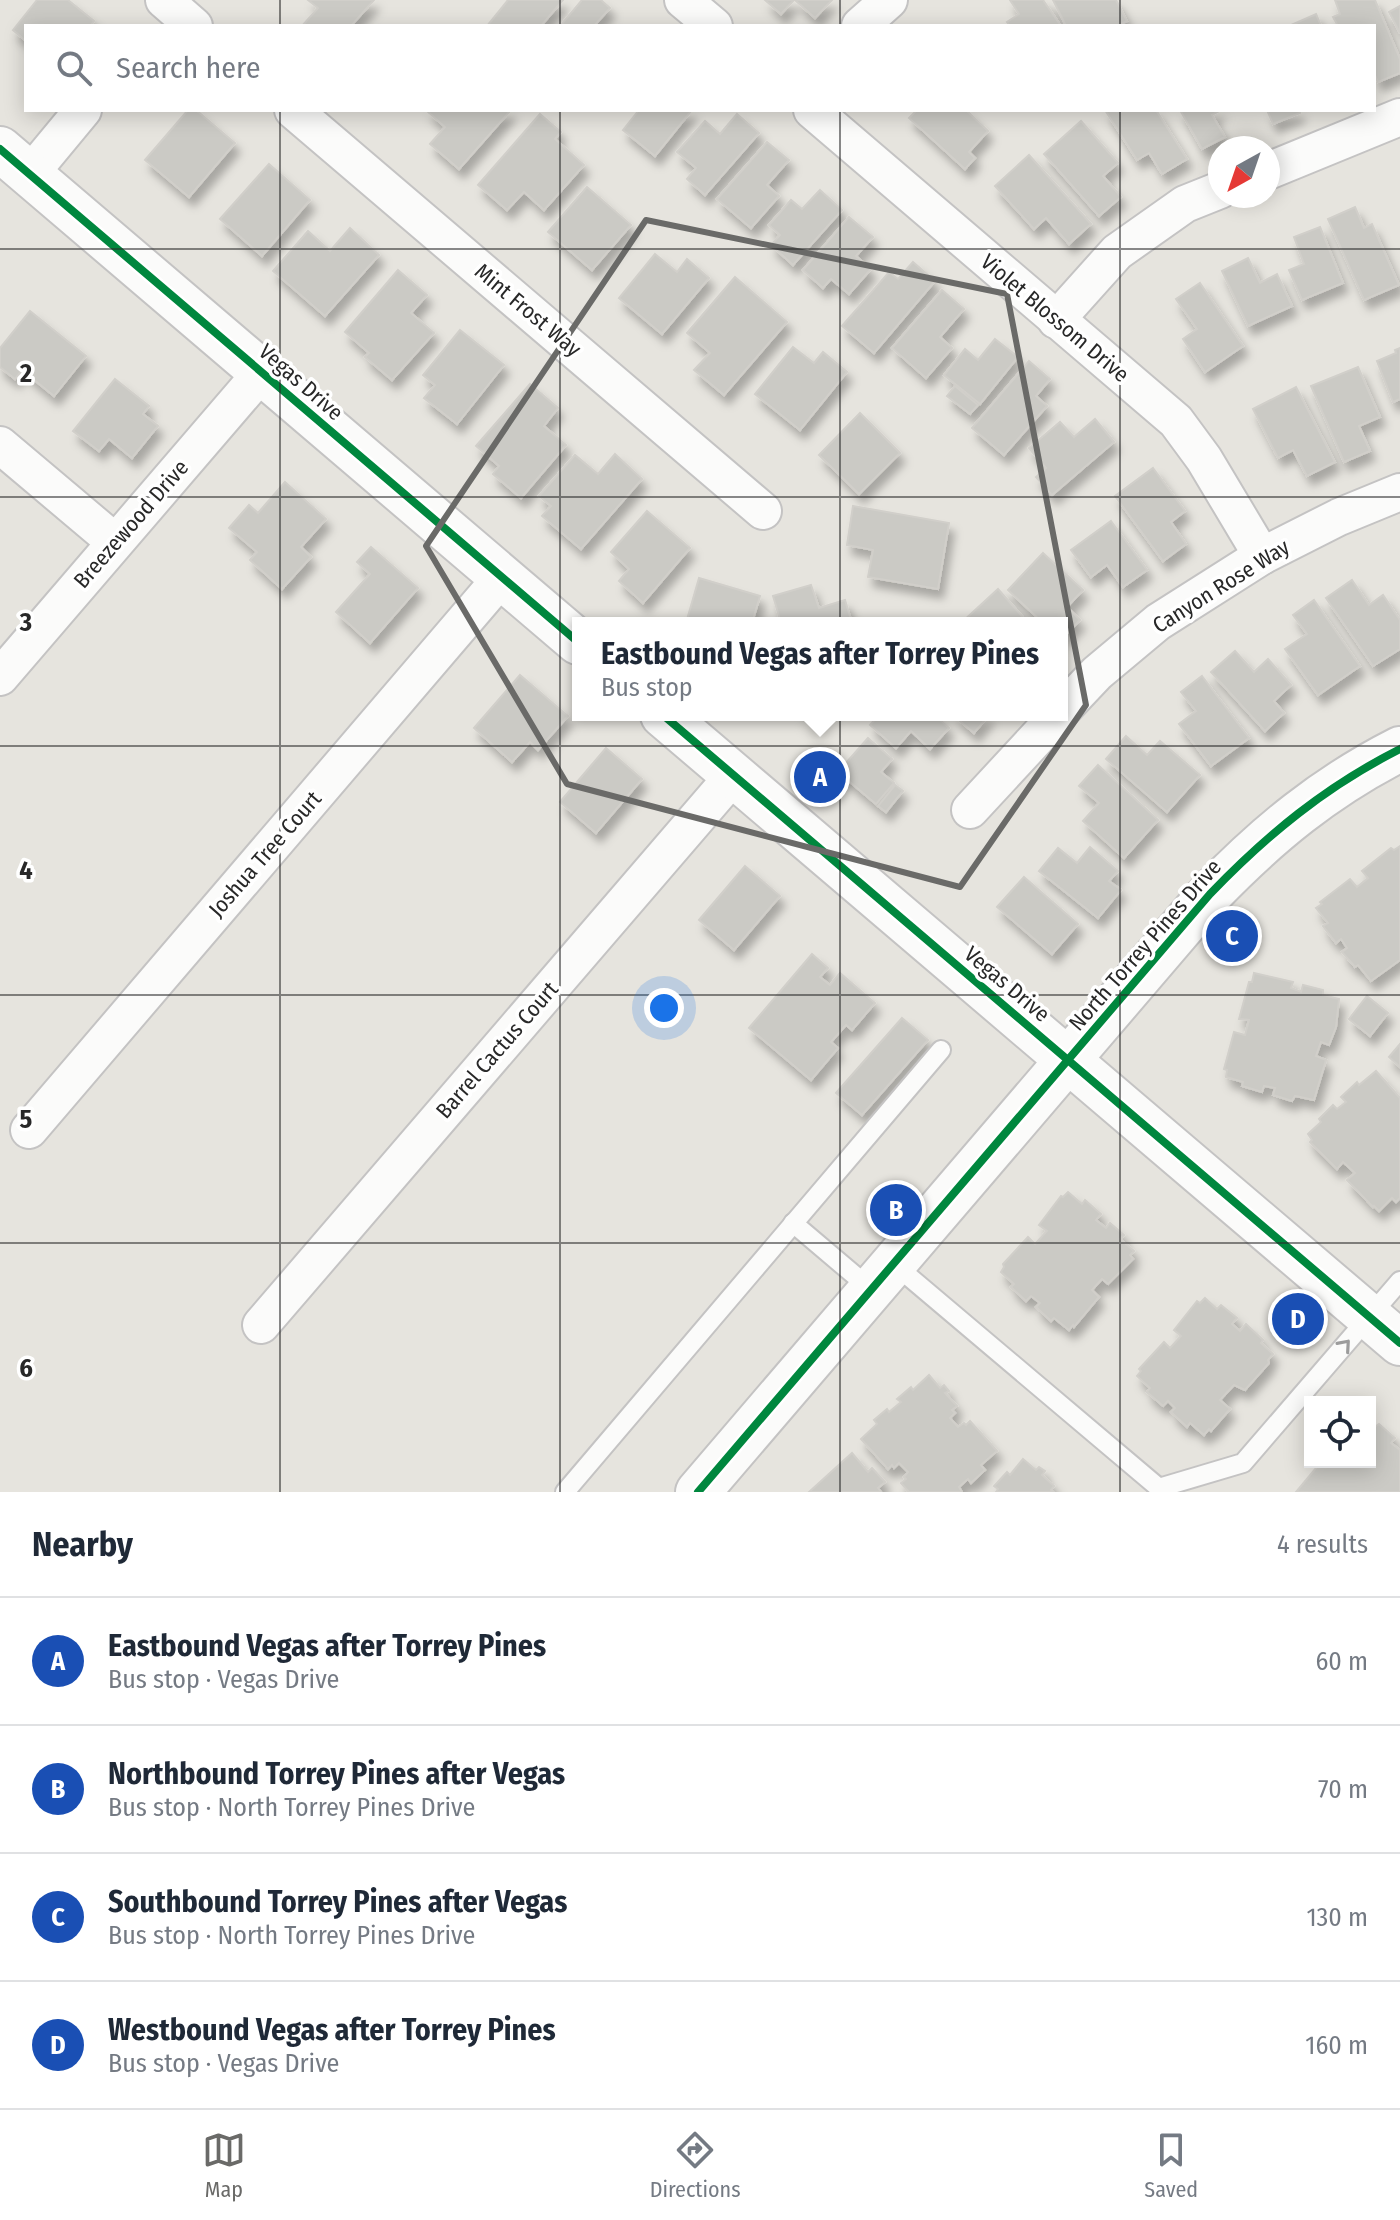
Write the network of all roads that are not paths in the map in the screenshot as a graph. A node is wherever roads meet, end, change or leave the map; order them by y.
1 (683, 0) edge
2 (889, 0) edge
3 (712, 24) edge
4 (862, 24) edge
5 (80, 112) edge
6 (295, 112) edge
7 (814, 112) edge
8 (1400, 117) edge
9 (15, 162) edge
10 (1280, 166) edge
11 (1208, 195) edge
12 (1056, 320) junction
13 (262, 372) junction
14 (0, 445) edge
15 (1400, 492) edge
16 (763, 511) dead end
17 (115, 542) junction
18 (1262, 556) junction
19 (502, 577) junction
20 (572, 637) edge
21 (0, 677) edge
22 (1068, 704) edge
23 (670, 721) edge
24 (1052, 721) edge
25 (1400, 749) edge
26 (734, 775) junction
27 (970, 810) dead end
28 (941, 1050) dead end
29 (1068, 1060) junction
30 (29, 1130) dead end
31 (793, 1223) junction
32 (883, 1277) junction
33 (1400, 1281) edge
34 (261, 1325) dead end
35 (1385, 1330) edge
36 (565, 1492) edge
37 (698, 1492) edge

1 - 3 street
2 - 4 street
5 - 9 street
6 - 16 street, Mint Frost Way
7 - 12 street, Violet Blossom Drive
8 - 10 street
9 - 13 main road, Vegas Drive
11 - 12 street
12 - 18 street, Violet Blossom Drive
13 - 17 street, Breezewood Drive
13 - 19 main road, Vegas Drive
14 - 17 street
15 - 18 street, Canyon Rose Way
17 - 21 street, Breezewood Drive
18 - 22 street, Canyon Rose Way
19 - 20 main road, Vegas Drive
19 - 30 street, Joshua Tree Court
23 - 26 main road, Vegas Drive
24 - 27 street
25 - 29 main road, North Torrey Pines Drive
26 - 29 main road, Vegas Drive
26 - 34 street, Barrel Cactus Court
28 - 31 lane
29 - 32 main road, North Torrey Pines Drive
29 - 35 main road, Vegas Drive
31 - 32 lane
31 - 36 lane
32 -> 35 lane
32 - 37 main road, North Torrey Pines Drive
33 - 35 lane

